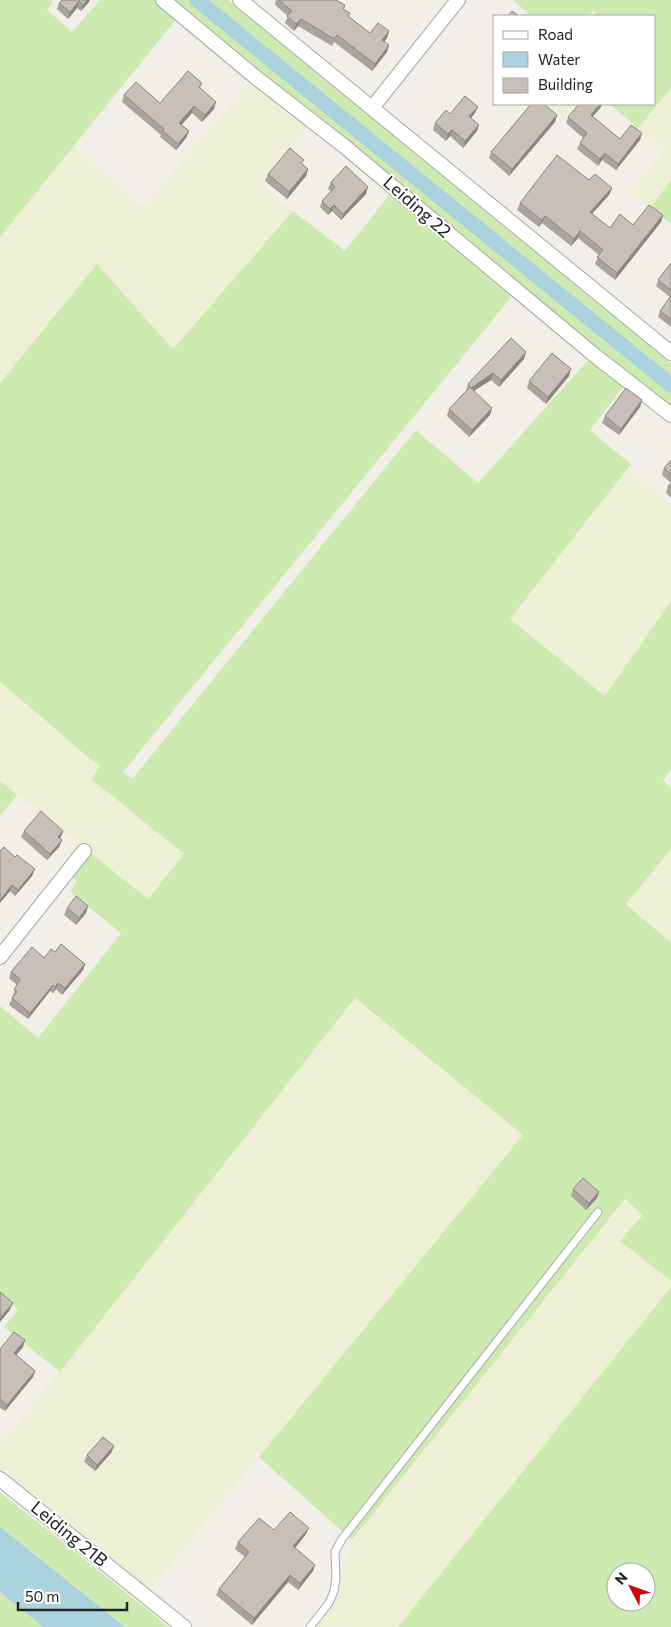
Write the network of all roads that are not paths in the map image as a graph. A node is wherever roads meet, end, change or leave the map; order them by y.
1 (163, 0) edge
2 (240, 0) edge
3 (458, 0) edge
4 (372, 108) junction
5 (671, 353) edge
6 (671, 415) edge
7 (84, 851) dead end
8 (0, 957) edge
9 (598, 1212) dead end
10 (0, 1478) edge
11 (184, 1627) edge
12 (310, 1627) edge

1 - 6 street, Leiding 22
2 - 4 street
3 - 4 street
4 - 5 street
7 - 8 street
9 - 12 lane
10 - 11 street, Leiding 21B

